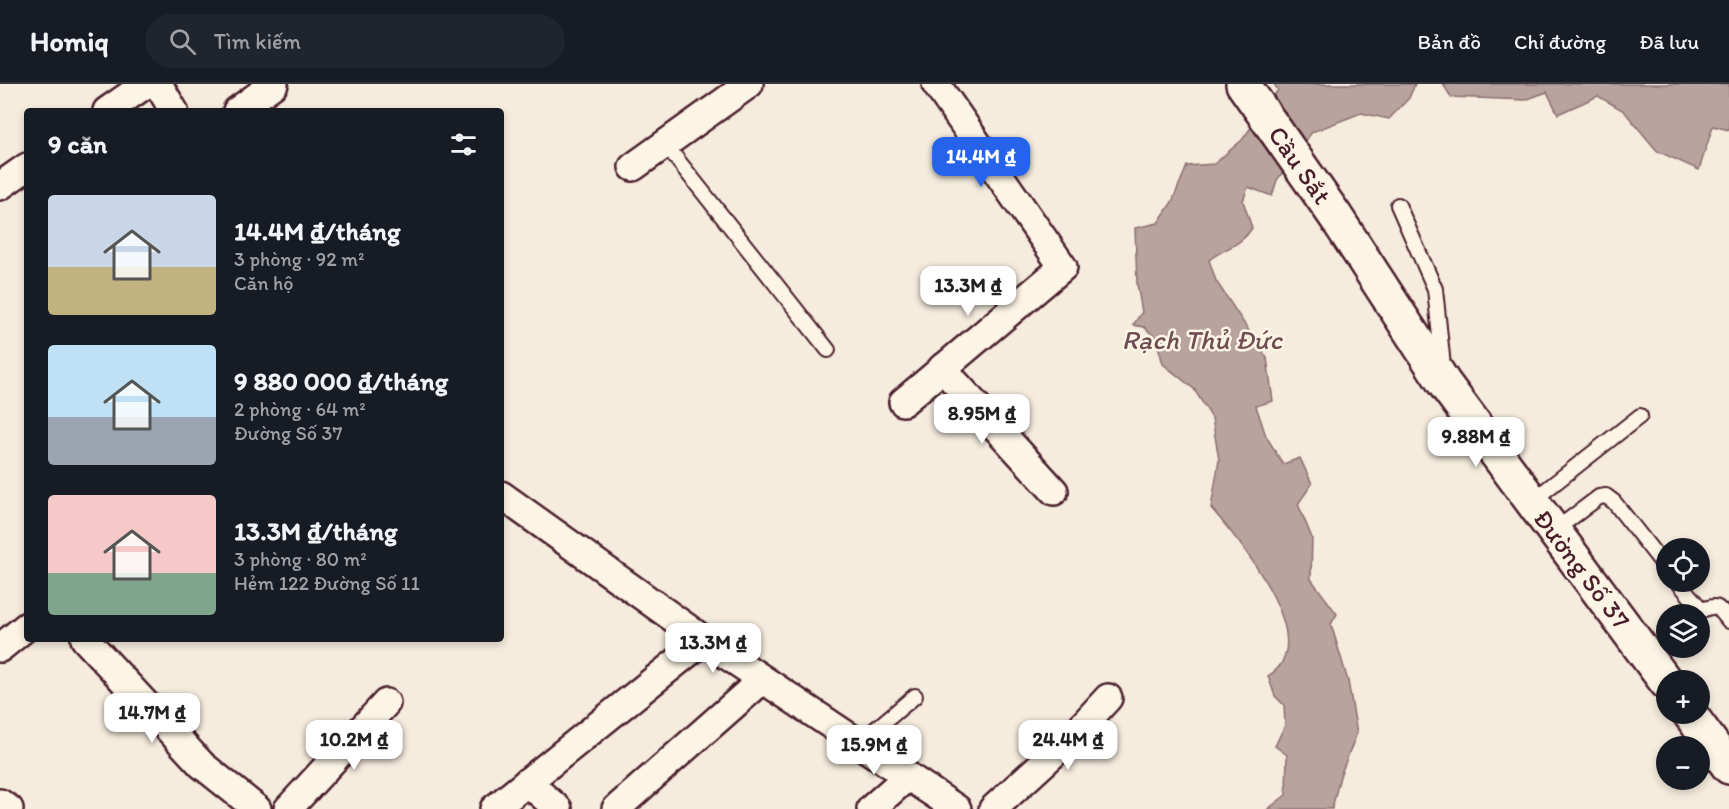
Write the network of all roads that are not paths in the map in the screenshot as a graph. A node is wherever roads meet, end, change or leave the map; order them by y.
1 (146, 84) edge
2 (158, 84) edge
3 (274, 84) edge
4 (749, 84) edge
5 (936, 84) edge
6 (1243, 84) edge
7 (111, 108) edge
8 (172, 108) edge
9 (241, 108) edge
10 (664, 143) junction
11 (633, 167) dead end
12 (24, 169) edge
13 (0, 186) edge
14 (1398, 205) dead end
15 (1336, 217) joint
16 (828, 350) dead end
17 (942, 368) junction
18 (1444, 383) junction
19 (903, 402) dead end
20 (1640, 416) dead end
21 (1054, 491) dead end
22 (504, 497) edge
23 (1532, 501) junction
24 (1554, 531) junction
25 (1656, 555) edge
26 (1687, 592) edge
27 (1729, 621) edge
28 (24, 628) edge
29 (704, 640) junction
30 (88, 642) edge
31 (0, 648) edge
32 (1657, 670) edge
33 (762, 680) junction
34 (915, 696) dead end
35 (1108, 698) dead end
36 (386, 703) dead end
37 (1697, 724) edge
38 (860, 743) junction
39 (1729, 767) edge
40 (908, 776) junction
41 (526, 782) junction
42 (0, 803) edge
43 (9, 809) edge
44 (257, 809) edge
45 (288, 809) edge
46 (494, 809) edge
47 (558, 809) edge
48 (616, 809) edge
49 (871, 809) edge
50 (957, 809) edge
51 (993, 809) edge

1 - 7 street
2 - 8 street
3 - 9 street
4 - 10 street
5 - 17 street
6 - 15 street, Cầu Sắt
10 - 11 street
10 - 16 lane
12 - 13 street
14 - 18 lane
15 - 18 street, Đường Số 37
17 - 19 street
17 - 21 street
18 - 23 street, Đường Số 37
20 - 23 lane
22 - 29 street
23 - 24 street, Đường Số 37
24 - 25 lane
24 - 32 street, Đường Số 37
26 - 27 lane
28 - 31 street
29 - 33 street
29 - 41 street
30 - 44 street
33 - 38 street
33 - 48 street
34 - 38 lane
35 - 51 street
36 - 45 street
37 - 39 street
38 - 40 street
40 - 49 street
40 - 50 street
41 - 46 street
41 - 47 street
42 - 43 street

